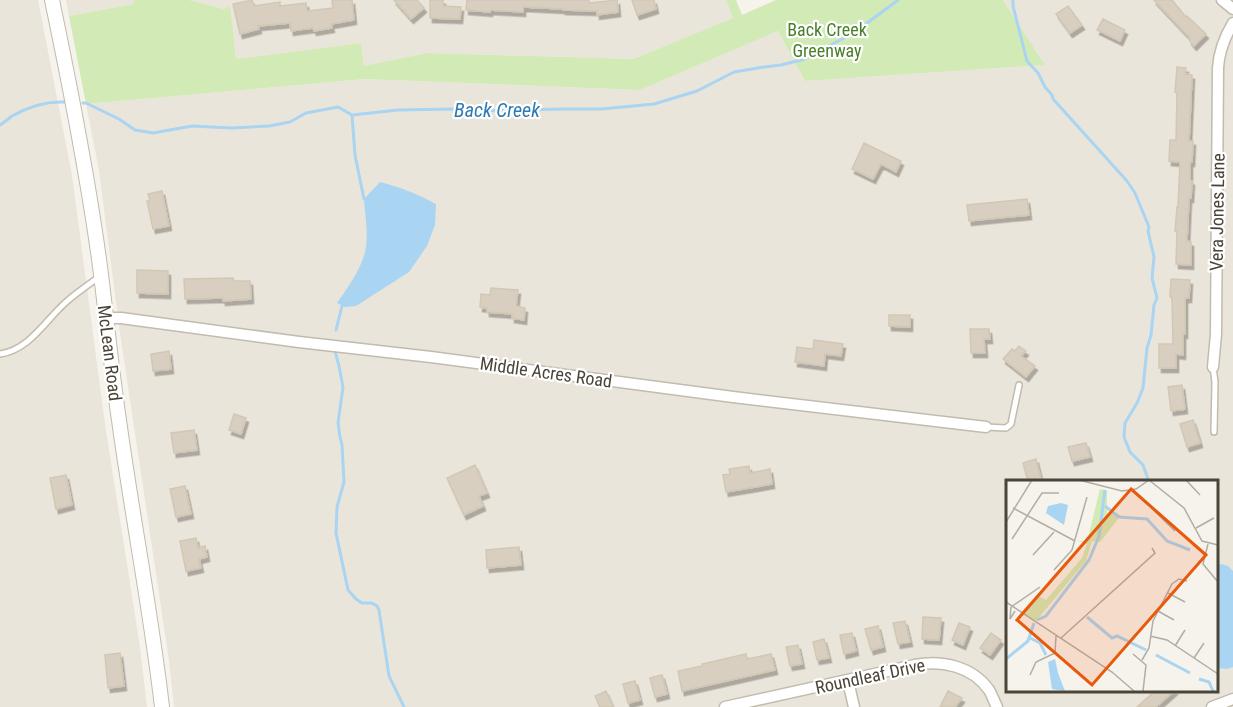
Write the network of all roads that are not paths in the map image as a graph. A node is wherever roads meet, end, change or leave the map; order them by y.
1 (52, 0) edge
2 (1222, 0) edge
3 (1233, 9) edge
4 (1233, 23) edge
5 (100, 276) junction
6 (105, 318) junction
7 (0, 354) edge
8 (1213, 367) joint
9 (1019, 385) dead end
10 (986, 427) joint
11 (1214, 432) dead end
12 (848, 681) junction
13 (1233, 699) edge
14 (162, 707) edge
15 (725, 707) edge
16 (854, 707) edge
17 (997, 707) edge
18 (1212, 707) edge

1 - 5 street, McLean Road
2 - 3 street
4 - 8 street, Vera Jones Lane
5 - 6 street, McLean Road
5 - 7 lane
6 - 10 street, Middle Acres Road
6 - 14 street, McLean Road
8 - 11 lane
9 - 10 lane
12 - 15 street, Roundleaf Drive
12 - 16 street
12 - 17 street, Roundleaf Drive
13 - 18 street

